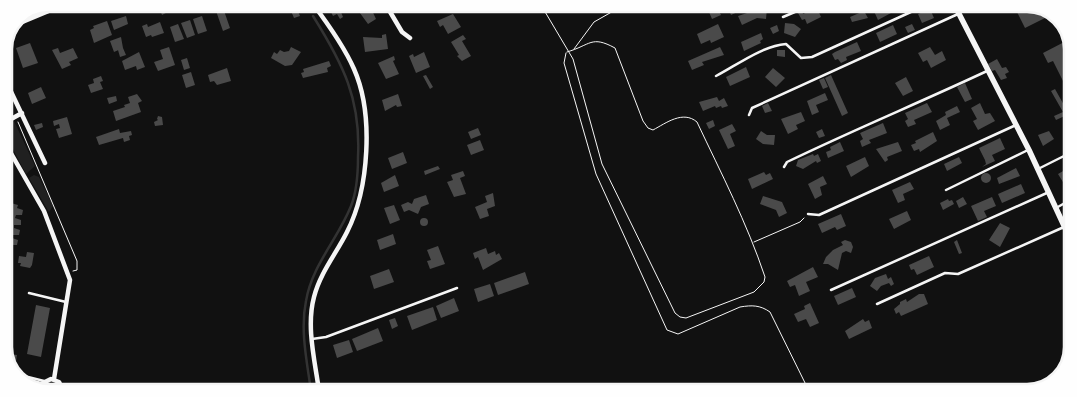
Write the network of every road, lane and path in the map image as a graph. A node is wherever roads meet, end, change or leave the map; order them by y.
1 (318, 12) edge
2 (390, 12) edge
3 (544, 12) edge
4 (612, 12) edge
5 (795, 12) edge
6 (911, 12) edge
7 (959, 13) joint
8 (783, 17) dead end
9 (410, 38) dead end
10 (574, 50) junction
11 (567, 52) junction
12 (989, 70) junction
13 (716, 76) dead end
14 (12, 93) edge
15 (22, 113) junction
16 (748, 115) dead end
17 (15, 117) junction
18 (12, 118) edge
19 (1016, 124) junction
20 (1029, 150) junction
21 (1064, 156) edge
22 (12, 158) edge
23 (45, 164) dead end
24 (784, 167) dead end
25 (1038, 170) junction
26 (946, 190) dead end
27 (1049, 192) junction
28 (1064, 204) edge
29 (1056, 208) junction
30 (808, 214) joint
31 (1064, 226) joint
32 (754, 243) junction
33 (73, 271) dead end
34 (457, 288) dead end
35 (831, 290) dead end
36 (29, 293) dead end
37 (68, 302) junction
38 (877, 304) dead end
39 (311, 340) junction
40 (26, 376) edge
41 (54, 379) junction
42 (44, 381) junction
43 (42, 384) edge
44 (60, 384) edge
45 (318, 384) edge
46 (806, 384) edge

1 - 39 street
2 - 9 street
3 - 11 path
4 - 10 path
5 - 8 lane
6 - 13 lane
7 - 12 street
7 - 16 lane
10 - 11 path
10 - 32 path
11 - 32 path
11 - 46 path
12 - 19 street
12 - 24 lane
14 - 15 street
15 - 17 street
15 - 23 street
17 - 18 street
17 - 33 path
19 - 20 street
19 - 30 lane
20 - 25 street
20 - 26 lane
21 - 25 lane
22 - 37 street
25 - 27 street
27 - 29 street
27 - 35 lane
28 - 29 lane
29 - 31 street
30 - 32 path
31 - 38 lane
34 - 39 lane
36 - 37 lane
37 - 41 street
39 - 45 street
40 - 42 lane
41 - 42 street
41 - 44 street
42 - 43 street

